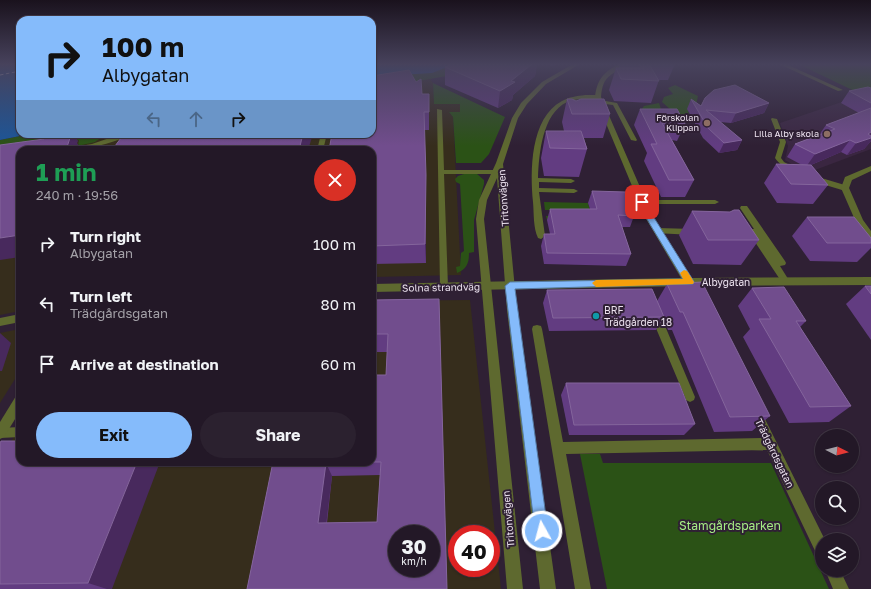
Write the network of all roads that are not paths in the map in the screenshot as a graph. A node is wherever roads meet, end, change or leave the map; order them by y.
1 (536, 91) edge
2 (599, 91) edge
3 (599, 100) junction
4 (439, 110) dead end
5 (774, 119) dead end
6 (115, 138) edge
7 (634, 140) dead end
8 (93, 146) edge
9 (500, 163) junction
10 (871, 168) edge
11 (441, 172) junction
12 (496, 172) junction
13 (535, 180) junction
14 (571, 181) dead end
15 (845, 188) junction
16 (536, 190) junction
17 (574, 191) dead end
18 (642, 202) junction
19 (715, 202) dead end
20 (743, 212) dead end
21 (658, 231) junction
22 (701, 232) edge
23 (869, 232) edge
24 (541, 236) dead end
25 (871, 281) edge
26 (690, 282) junction
27 (786, 282) junction
28 (643, 283) junction
29 (486, 286) junction
30 (510, 286) junction
31 (444, 287) junction
32 (376, 288) edge
33 (647, 293) edge
34 (700, 302) edge
35 (652, 304) edge
36 (16, 319) edge
37 (0, 322) edge
38 (537, 329) dead end
39 (690, 397) dead end
40 (748, 398) edge
41 (16, 407) edge
42 (16, 432) edge
43 (0, 433) edge
44 (772, 444) junction
45 (558, 448) junction
46 (815, 535) edge
47 (835, 577) edge
48 (515, 589) edge
49 (548, 589) edge
50 (583, 589) edge
51 (841, 589) edge

1 - 9 street
2 - 3 street
3 - 7 lane
3 - 13 lane
3 - 18 street
4 - 11 lane
5 - 15 lane
6 - 8 street
9 - 12 street, Tritonvägen
9 - 30 street, Tritonvägen
10 - 15 street
11 - 12 lane
11 - 31 lane
12 - 29 street, Tritonvägen
13 - 14 lane
13 - 16 lane
15 - 23 street
16 - 17 lane
16 - 24 lane
18 - 19 lane
18 - 21 street
20 - 27 lane
21 - 22 lane
21 - 26 street
25 - 27 street, Albygatan
26 - 27 street, Albygatan
26 - 28 street, Albygatan
26 - 34 street
28 - 30 street, Albygatan
28 - 33 lane
29 - 30 street, Solna strandväg
29 - 31 street, Solna strandväg
29 - 48 street, Tritonvägen
30 - 49 street, Tritonvägen
31 - 32 street, Solna strandväg
35 - 39 lane
36 - 37 street
38 - 45 street
40 - 44 street, Trädgårdsgatan
41 - 43 street
42 - 43 lane
44 - 45 street
44 - 46 street, Trädgårdsgatan
45 - 50 street
47 - 51 street

